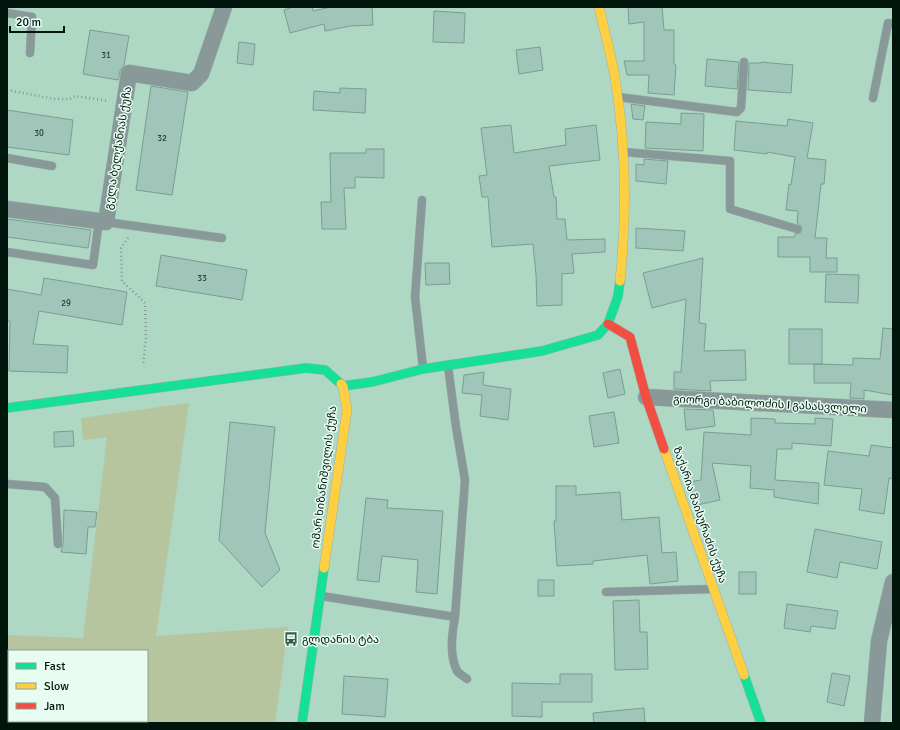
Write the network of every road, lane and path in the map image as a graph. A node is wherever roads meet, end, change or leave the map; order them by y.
1 (224, 7) edge
2 (599, 7) edge
3 (7, 13) edge
4 (893, 24) edge
5 (30, 53) dead end
6 (744, 62) dead end
7 (7, 90) edge
8 (618, 97) junction
9 (873, 98) dead end
10 (125, 103) junction
11 (624, 152) junction
12 (7, 158) edge
13 (52, 166) dead end
14 (422, 200) dead end
15 (7, 209) edge
16 (102, 222) junction
17 (136, 226) junction
18 (797, 229) dead end
19 (222, 238) dead end
20 (7, 252) edge
21 (608, 324) junction
22 (448, 365) junction
23 (143, 366) dead end
24 (423, 369) junction
25 (343, 386) junction
26 (646, 397) junction
27 (7, 408) edge
28 (893, 410) edge
29 (7, 484) edge
30 (58, 544) dead end
31 (893, 582) edge
32 (714, 589) junction
33 (606, 592) dead end
34 (320, 596) junction
35 (455, 617) junction
36 (467, 679) dead end
37 (302, 723) edge
38 (761, 723) edge
39 (872, 723) edge

1 - 10 street, გელა ბელქანიას ქუჩა
2 - 8 street
3 - 5 lane
4 - 9 lane
6 - 8 lane
7 - 10 path
8 - 11 street
10 - 16 street, გელა ბელქანიას ქუჩა
11 - 18 lane
11 - 21 street
12 - 13 lane
14 - 24 lane
15 - 16 street, გელა ბელქანიას ქუჩა
16 - 17 lane
16 - 20 lane
17 - 19 lane
17 - 23 path
21 - 22 street
21 - 26 street, ზაქარია მაისურაძის ქუჩა
22 - 24 street
22 - 35 lane
24 - 25 street
25 - 27 street
25 - 34 street, ომარ ხიზანიშვილის ქუჩა
26 - 28 street, გიორგი ბაბილოძის I გასასვლელი
26 - 32 street, ზაქარია მაისურაძის ქუჩა
29 - 30 lane
31 - 39 street
32 - 33 lane
32 - 38 street, ზაქარია მაისურაძის ქუჩა
34 - 35 lane
34 - 37 street, ომარ ხიზანიშვილის ქუჩა
35 - 36 lane

